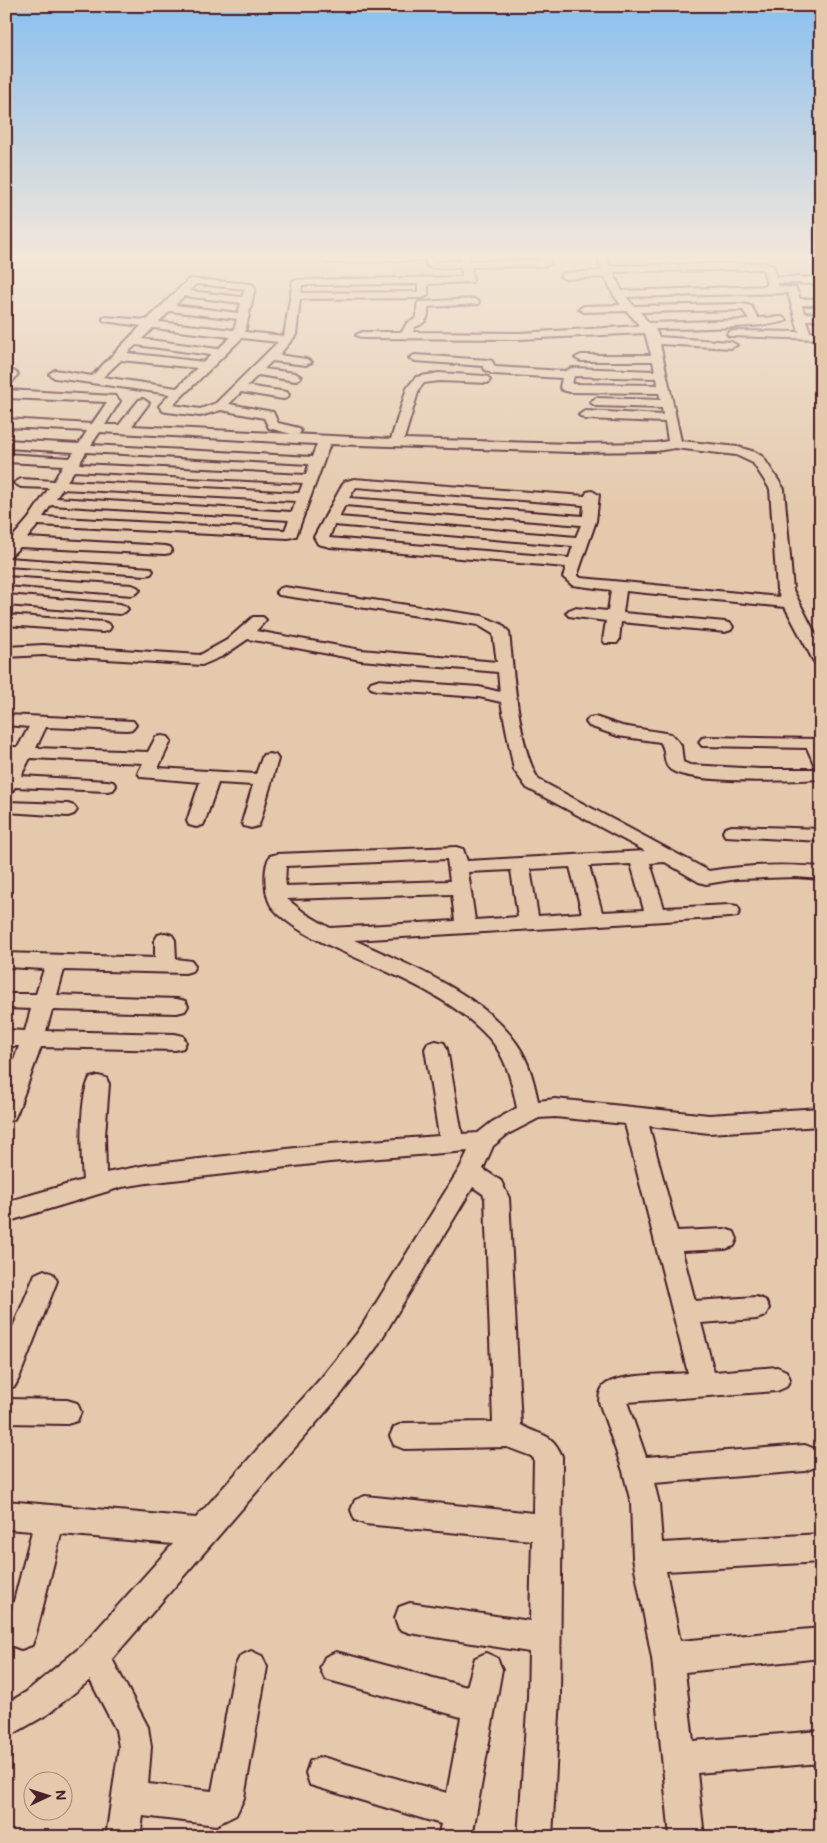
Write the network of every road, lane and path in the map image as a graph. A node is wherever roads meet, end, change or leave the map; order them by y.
1 (234, 340) edge
2 (287, 340) edge
3 (437, 340) edge
4 (449, 340) edge
5 (487, 340) edge
6 (573, 340) edge
7 (650, 340) edge
8 (705, 340) edge
9 (134, 341) joint
10 (605, 343) dead end
11 (577, 344) dead end
12 (731, 345) dead end
13 (221, 353) junction
14 (490, 354) junction
15 (120, 356) junction
16 (270, 357) junction
17 (415, 358) dead end
18 (581, 358) dead end
19 (658, 358) junction
20 (446, 360) junction
21 (306, 362) dead end
22 (207, 366) junction
23 (255, 371) junction
24 (55, 374) dead end
25 (662, 375) junction
26 (295, 377) dead end
27 (96, 379) junction
28 (567, 381) junction
29 (34, 382) dead end
30 (62, 385) dead end
31 (238, 388) junction
32 (664, 390) junction
33 (180, 392) junction
34 (6, 394) edge
35 (25, 394) junction
36 (283, 394) dead end
37 (53, 396) junction
38 (581, 402) dead end
39 (143, 403) dead end
40 (667, 404) junction
41 (220, 406) junction
42 (88, 411) dead end
43 (106, 412) junction
44 (166, 414) dead end
45 (586, 416) dead end
46 (195, 417) dead end
47 (670, 419) junction
48 (223, 422) dead end
49 (6, 423) edge
50 (95, 427) junction
51 (123, 429) junction
52 (156, 431) junction
53 (189, 433) junction
54 (216, 434) junction
55 (325, 440) junction
56 (396, 443) junction
57 (6, 444) edge
58 (675, 444) junction
59 (81, 448) junction
60 (6, 458) edge
61 (318, 461) junction
62 (66, 472) junction
63 (22, 477) dead end
64 (311, 479) junction
65 (304, 497) junction
66 (46, 501) junction
67 (341, 501) junction
68 (297, 516) junction
69 (34, 521) junction
70 (331, 521) junction
71 (589, 521) junction
72 (16, 542) junction
73 (582, 542) junction
74 (165, 550) dead end
75 (6, 554) edge
76 (6, 562) edge
77 (575, 563) junction
78 (146, 571) dead end
79 (6, 581) edge
80 (619, 586) junction
81 (132, 590) dead end
82 (284, 592) dead end
83 (6, 600) edge
84 (790, 603) junction
85 (120, 609) dead end
86 (574, 613) dead end
87 (614, 616) junction
88 (6, 620) edge
89 (258, 620) dead end
90 (103, 627) dead end
91 (725, 627) dead end
92 (245, 634) junction
93 (6, 640) edge
94 (611, 640) dead end
95 (87, 645) dead end
96 (6, 652) edge
97 (821, 660) edge
98 (505, 668) junction
99 (377, 685) dead end
100 (509, 699) junction
101 (6, 720) edge
102 (30, 721) junction
103 (595, 722) dead end
104 (127, 725) dead end
105 (162, 741) dead end
106 (708, 742) dead end
107 (15, 753) edge
108 (154, 758) junction
109 (269, 759) dead end
110 (821, 762) edge
111 (821, 774) edge
112 (211, 777) junction
113 (263, 780) junction
114 (7, 783) edge
115 (107, 786) dead end
116 (6, 807) edge
117 (68, 810) dead end
118 (196, 821) dead end
119 (251, 822) dead end
120 (732, 832) dead end
121 (821, 834) edge
122 (668, 856) junction
123 (639, 857) junction
124 (578, 860) junction
125 (520, 864) junction
126 (458, 867) junction
127 (817, 877) edge
128 (461, 887) junction
129 (276, 893) junction
130 (730, 911) dead end
131 (656, 916) junction
132 (594, 919) junction
133 (529, 923) junction
134 (466, 927) junction
135 (325, 935) junction
136 (165, 940) dead end
137 (6, 960) edge
138 (52, 963) junction
139 (6, 1001) edge
140 (44, 1002) junction
141 (176, 1006) dead end
142 (6, 1038) edge
143 (33, 1039) junction
144 (175, 1042) dead end
145 (436, 1049) dead end
146 (13, 1074) edge
147 (98, 1084) dead end
148 (528, 1112) junction
149 (6, 1113) edge
150 (635, 1117) junction
151 (821, 1117) edge
152 (484, 1141) junction
153 (452, 1143) junction
154 (470, 1172) junction
155 (96, 1186) junction
156 (6, 1212) edge
157 (725, 1239) dead end
158 (668, 1242) junction
159 (44, 1281) dead end
160 (756, 1308) dead end
161 (686, 1313) junction
162 (6, 1378) edge
163 (777, 1379) dead end
164 (704, 1384) junction
165 (6, 1411) edge
166 (67, 1412) dead end
167 (510, 1434) junction
168 (404, 1436) dead end
169 (806, 1458) dead end
170 (637, 1471) junction
171 (365, 1510) dead end
172 (6, 1515) edge
173 (50, 1518) junction
174 (547, 1528) junction
175 (203, 1533) junction
176 (821, 1548) edge
177 (648, 1558) junction
178 (410, 1618) dead end
179 (21, 1634) dead end
180 (545, 1639) junction
181 (821, 1642) edge
182 (94, 1656) junction
183 (668, 1658) junction
184 (251, 1668) dead end
185 (336, 1668) dead end
186 (486, 1669) dead end
187 (478, 1706) junction
188 (6, 1722) edge
189 (821, 1747) edge
190 (678, 1758) junction
191 (322, 1773) dead end
192 (129, 1798) junction
193 (457, 1825) edge
194 (123, 1837) edge
195 (535, 1837) edge
196 (687, 1837) edge

1 - 13 street
2 - 16 street
3 - 20 street
4 - 14 street
5 - 14 street
6 - 14 street
7 - 19 street
8 - 12 street
9 - 13 street
9 - 15 street
10 - 11 street
13 - 22 street
14 - 20 street
14 - 28 street
14 - 56 street
15 - 22 street
15 - 27 street
16 - 21 street
16 - 23 street
17 - 20 street
18 - 19 street
19 - 25 street
22 - 33 street
23 - 26 street
23 - 31 street
24 - 27 street
25 - 28 street
25 - 32 street
27 - 33 street
28 - 32 street
29 - 35 street
30 - 37 street
31 - 36 street
31 - 41 street
32 - 40 street
33 - 41 street
34 - 35 street
35 - 37 street
37 - 43 street
38 - 40 street
39 - 51 street
40 - 47 street
41 - 55 street
42 - 43 street
43 - 50 street
44 - 52 street
45 - 47 street
46 - 53 street
47 - 58 street
48 - 54 street
49 - 50 street
50 - 51 street
50 - 59 street
51 - 52 street
52 - 53 street
53 - 54 street
54 - 55 street
55 - 56 street
55 - 61 street
56 - 58 street
57 - 59 street
58 - 84 street
59 - 61 street
59 - 62 street
60 - 62 street
61 - 64 street
62 - 63 street
62 - 64 street
62 - 65 street
62 - 66 street
64 - 65 street
65 - 68 street
66 - 68 street
66 - 69 street
67 - 70 street
67 - 71 street
67 - 71 street
68 - 69 street
69 - 72 street
70 - 73 street
70 - 77 street
71 - 73 street
72 - 74 street
72 - 75 street
73 - 77 street
76 - 78 street
77 - 80 street
79 - 81 street
80 - 84 street
80 - 87 street
82 - 98 street
83 - 85 street
84 - 97 street
86 - 87 street
87 - 91 street
87 - 94 street
88 - 90 street
89 - 92 street
92 - 96 street
92 - 98 street
93 - 95 street
98 - 100 street
99 - 100 street
100 - 122 street
101 - 102 street
102 - 104 street
102 - 107 street
103 - 111 street
105 - 108 street
106 - 110 street
107 - 108 street
107 - 114 street
108 - 112 street
109 - 113 street
112 - 113 street
112 - 118 street
113 - 119 street
114 - 115 street
116 - 117 street
120 - 121 street
122 - 123 street
122 - 127 street
123 - 124 street
123 - 131 street
124 - 125 street
124 - 132 street
125 - 126 street
125 - 133 street
126 - 128 street
126 - 129 street
128 - 129 street
128 - 134 street
129 - 135 street
130 - 131 street
131 - 132 street
132 - 133 street
133 - 134 street
134 - 135 street
135 - 148 street
136 - 138 street
137 - 138 street
138 - 140 street
139 - 140 street
140 - 141 street
140 - 143 street
142 - 143 street
143 - 144 street
143 - 146 street
145 - 153 street
146 - 149 street
147 - 155 street
148 - 150 street
148 - 152 street
150 - 151 street
150 - 158 street
152 - 153 street
152 - 154 street
153 - 155 street
154 - 167 street
154 - 175 street
155 - 156 street
157 - 158 street
158 - 161 street
159 - 162 street
160 - 161 street
161 - 164 street
163 - 164 street
164 - 170 street
165 - 166 street
167 - 168 street
167 - 174 street
169 - 170 street
170 - 177 street
171 - 174 street
172 - 173 street
173 - 175 street
173 - 179 street
174 - 180 street
175 - 182 street
176 - 177 street
177 - 183 street
178 - 180 street
180 - 195 street
181 - 183 street
182 - 188 street
182 - 192 street
183 - 190 street
184 - 192 street
185 - 187 street
186 - 187 street
187 - 193 street
189 - 190 street
190 - 196 street
191 - 193 street
192 - 194 street

